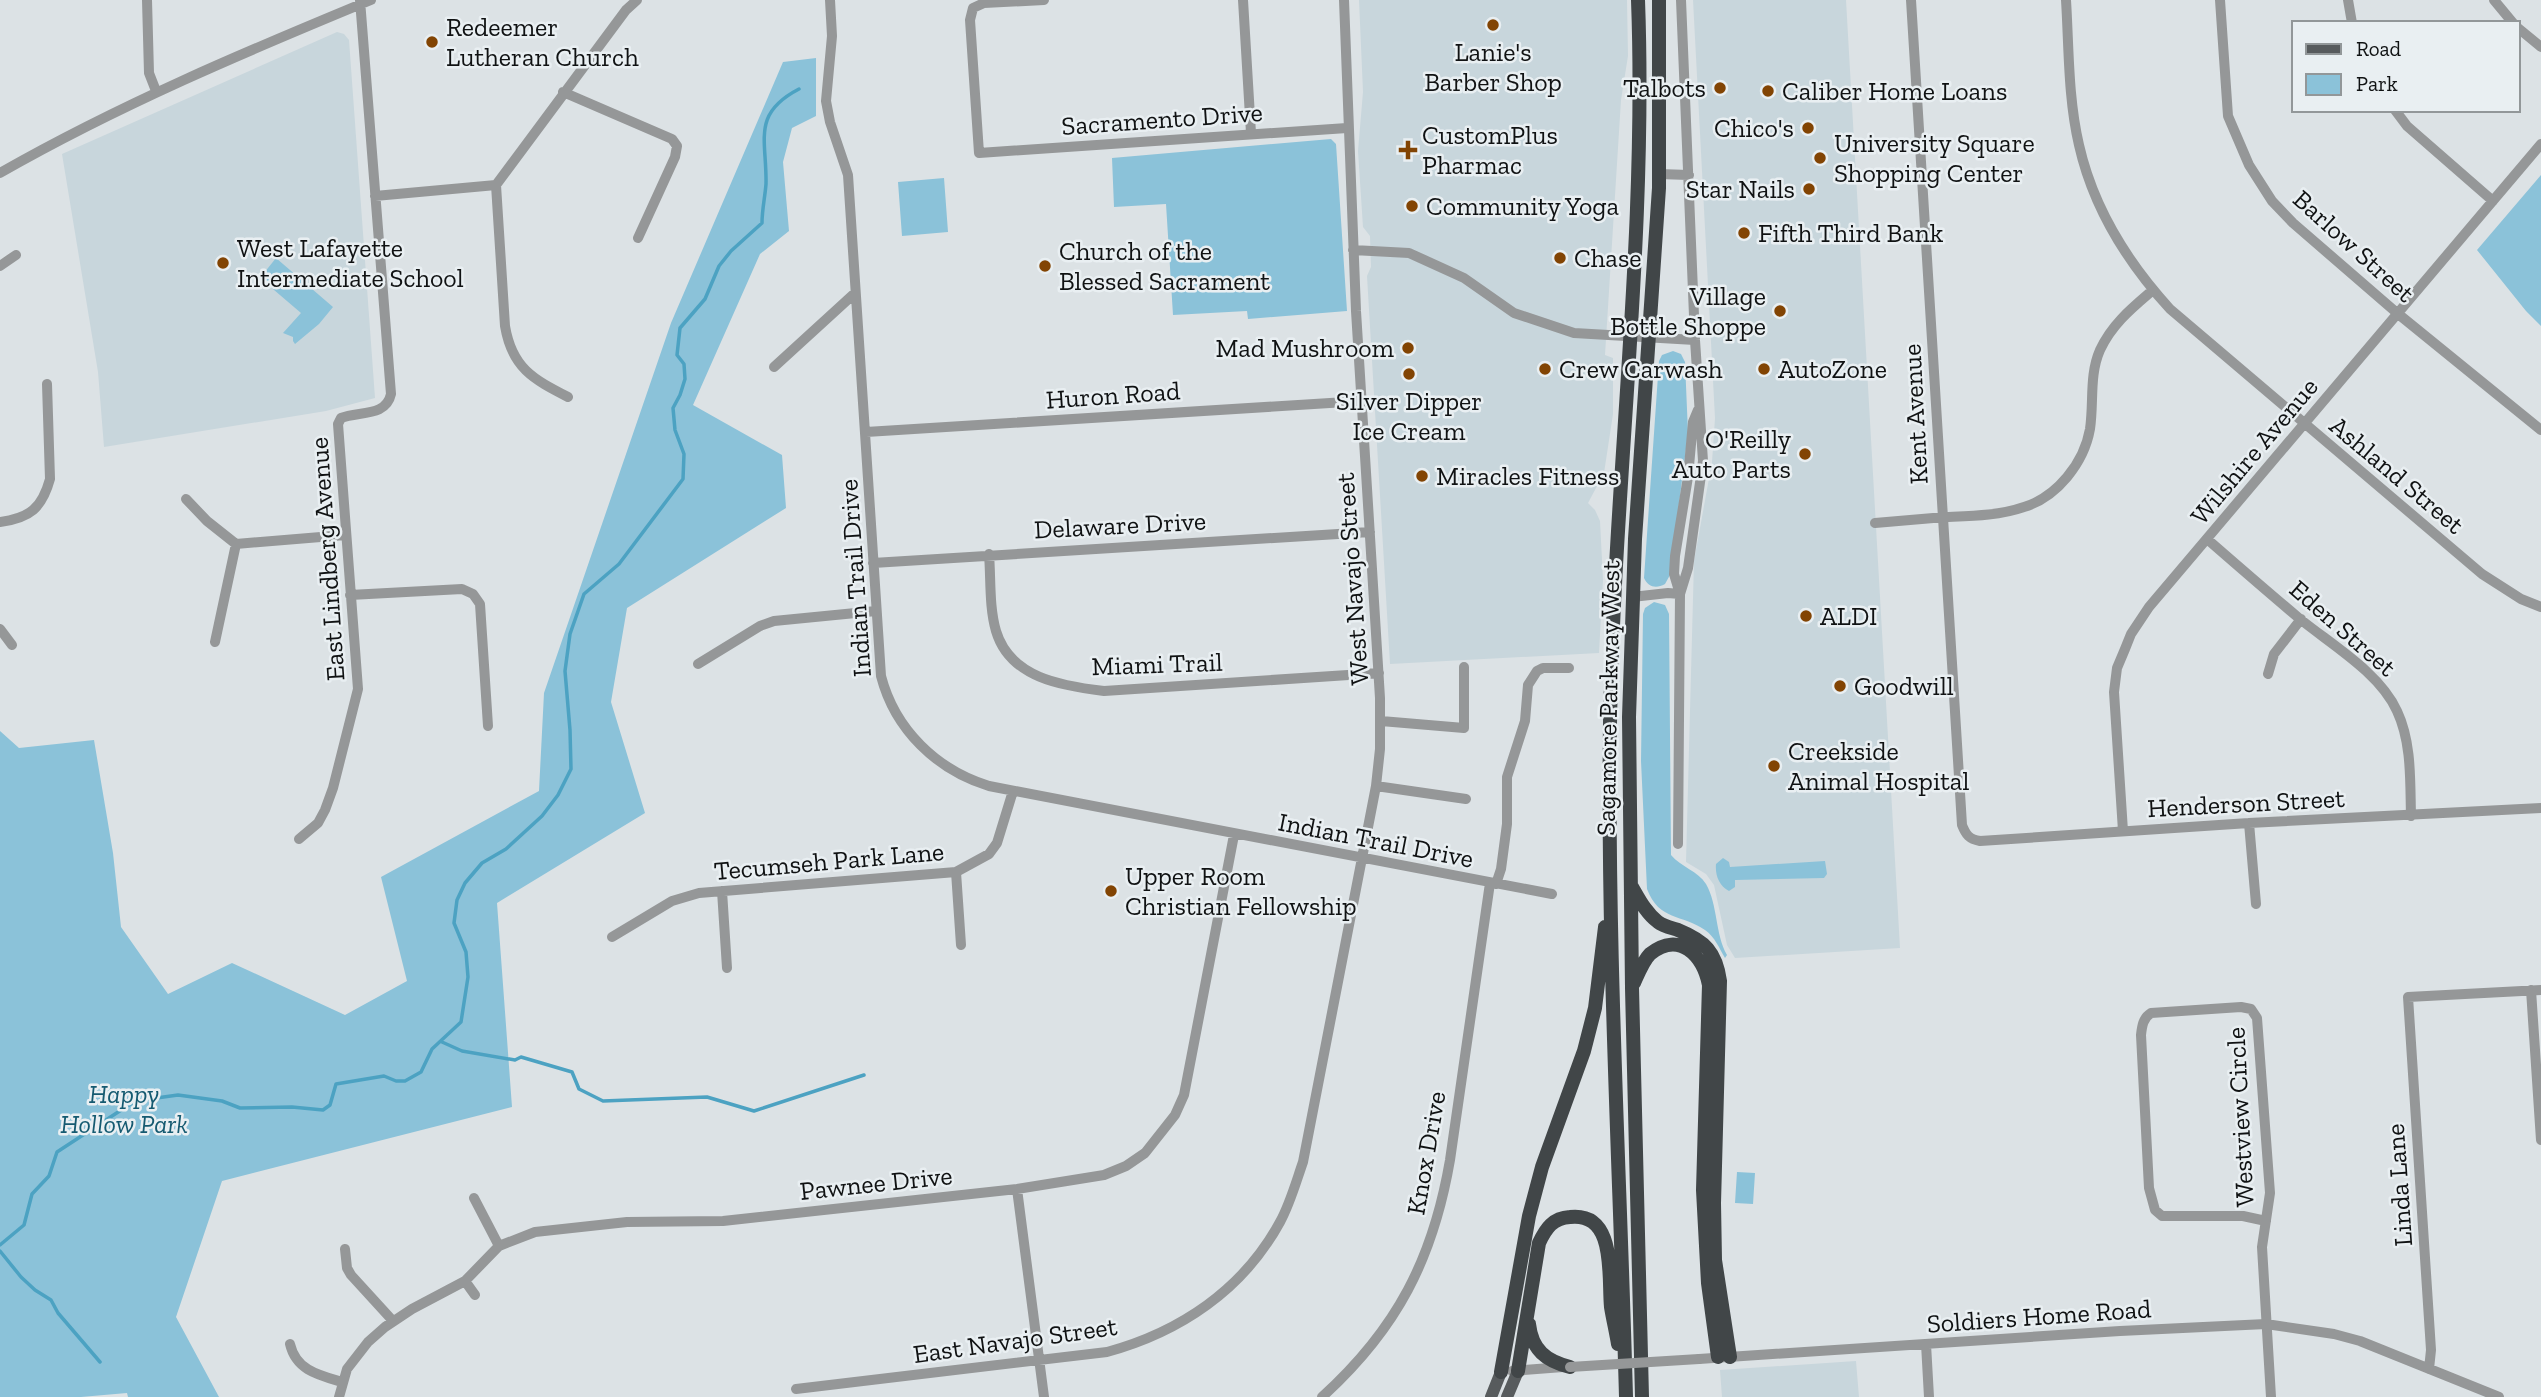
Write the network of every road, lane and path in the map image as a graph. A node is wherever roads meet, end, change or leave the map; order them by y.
1 (147, 0) edge
2 (371, 0) edge
3 (637, 0) edge
4 (830, 0) edge
5 (1044, 0) edge
6 (1243, 0) edge
7 (1344, 0) edge
8 (1638, 0) edge
9 (1659, 0) edge
10 (1681, 0) edge
11 (1910, 0) edge
12 (2066, 0) edge
13 (2220, 0) edge
14 (2348, 0) edge
15 (2494, 0) edge
16 (360, 2) edge
17 (2352, 21) edge
18 (2511, 21) edge
19 (2520, 30) edge
20 (2541, 47) edge
21 (156, 91) junction
22 (563, 92) junction
23 (2397, 112) edge
24 (1347, 128) junction
25 (1251, 133) junction
26 (2541, 144) edge
27 (0, 173) edge
28 (1658, 174) junction
29 (1689, 175) junction
30 (496, 186) junction
31 (375, 196) junction
32 (2493, 201) junction
33 (638, 238) dead end
34 (1353, 250) junction
35 (16, 255) dead end
36 (0, 266) edge
37 (2153, 290) junction
38 (855, 293) junction
39 (2397, 313) junction
40 (1629, 337) junction
41 (1649, 337) junction
42 (1695, 340) junction
43 (774, 367) dead end
44 (47, 384) dead end
45 (568, 397) dead end
46 (1362, 401) junction
47 (2304, 424) junction
48 (2541, 430) edge
49 (866, 432) junction
50 (187, 499) dead end
51 (1942, 517) junction
52 (0, 522) edge
53 (1875, 523) dead end
54 (1370, 532) junction
55 (345, 535) junction
56 (2207, 539) junction
57 (236, 544) junction
58 (989, 554) junction
59 (873, 563) junction
60 (1680, 594) junction
61 (350, 595) junction
62 (1632, 597) junction
63 (2541, 607) edge
64 (876, 611) junction
65 (2301, 619) junction
66 (0, 629) edge
67 (215, 642) dead end
68 (12, 645) dead end
69 (698, 664) dead end
70 (1464, 667) dead end
71 (1569, 668) dead end
72 (1378, 673) junction
73 (2268, 674) dead end
74 (1381, 721) junction
75 (488, 726) dead end
76 (1376, 786) junction
77 (1013, 791) junction
78 (1466, 799) dead end
79 (2541, 808) edge
80 (2411, 816) junction
81 (2249, 823) junction
82 (1962, 825) joint
83 (2123, 831) junction
84 (1234, 835) junction
85 (299, 839) dead end
86 (1678, 844) dead end
87 (1362, 858) junction
88 (957, 872) junction
89 (1493, 883) junction
90 (1631, 886) junction
91 (1611, 887) junction
92 (722, 891) junction
93 (1552, 894) dead end
94 (2256, 904) dead end
95 (612, 937) dead end
96 (961, 945) dead end
97 (727, 968) dead end
98 (1632, 988) junction
99 (2536, 990) edge
100 (2541, 1140) edge
101 (1017, 1189) junction
102 (474, 1198) dead end
103 (2266, 1221) junction
104 (499, 1246) junction
105 (345, 1249) dead end
106 (465, 1280) junction
107 (475, 1295) dead end
108 (1528, 1316) junction
109 (393, 1321) junction
110 (2266, 1324) junction
111 (290, 1344) dead end
112 (1926, 1344) junction
113 (1724, 1357) junction
114 (1039, 1360) junction
115 (1570, 1367) junction
116 (2429, 1369) junction
117 (1518, 1371) junction
118 (1501, 1372) junction
119 (1626, 1378) junction
120 (342, 1382) junction
121 (796, 1389) dead end
122 (340, 1397) edge
123 (1044, 1397) edge
124 (1322, 1397) edge
125 (1491, 1397) edge
126 (1507, 1397) edge
127 (1626, 1397) edge
128 (1642, 1397) edge
129 (1929, 1397) edge
130 (2271, 1397) edge
131 (2499, 1397) edge

1 - 21 street
2 - 16 street
3 - 22 street
4 - 38 street, Indian Trail Drive
5 - 25 street, Sacramento Drive
6 - 25 street
7 - 24 street, West Navajo Street
8 - 40 highway, Sagamore Parkway West
9 - 28 highway, Sagamore Parkway West
10 - 29 street
11 - 51 street, Kent Avenue
12 - 37 street, Ashland Street
13 - 39 street, Barlow Street
14 - 17 street
15 - 18 street
16 - 21 street
16 - 31 street, East Lindberg Avenue
19 - 20 street
21 - 27 street
22 - 30 street
22 - 33 street
23 - 32 street
24 - 25 street, Sacramento Drive
24 - 34 street, West Navajo Street
26 - 32 street, Wilshire Avenue
28 - 29 street
28 - 41 highway, Sagamore Parkway West
29 - 42 street
30 - 31 street
30 - 45 street
31 - 55 street, East Lindberg Avenue
32 - 39 street, Wilshire Avenue
34 - 40 street
34 - 46 street, West Navajo Street
35 - 36 street
37 - 47 street, Ashland Street
37 - 51 street
38 - 43 street
38 - 49 street, Indian Trail Drive
39 - 47 street, Wilshire Avenue
39 - 48 street, Barlow Street
40 - 41 street
40 - 91 highway, Sagamore Parkway West
41 - 42 street
41 - 62 highway, Sagamore Parkway West
42 - 60 street
44 - 52 street
46 - 49 street, Huron Road
46 - 54 street, West Navajo Street
47 - 56 street, Wilshire Avenue
47 - 63 street, Ashland Street
49 - 59 street, Indian Trail Drive
50 - 57 street
51 - 53 street
51 - 82 street, Kent Avenue
54 - 58 street, Delaware Drive
54 - 72 street, West Navajo Street
55 - 57 street
55 - 61 street, East Lindberg Avenue
56 - 65 street, Eden Street
56 - 83 street, Wilshire Avenue
57 - 67 street
58 - 59 street, Delaware Drive
58 - 72 street, Miami Trail
59 - 64 street, Indian Trail Drive
60 - 62 street
60 - 86 street
61 - 75 street
61 - 85 street, East Lindberg Avenue
62 - 90 highway, Sagamore Parkway West
64 - 69 street
64 - 77 street, Indian Trail Drive
65 - 73 street
65 - 80 street, Eden Street
66 - 68 street
70 - 74 street
71 - 89 street, Knox Drive
72 - 74 street, West Navajo Street
74 - 76 street, West Navajo Street
76 - 78 street
76 - 87 street, West Navajo Street
77 - 84 street, Indian Trail Drive
77 - 88 street, Tecumseh Park Lane
79 - 80 street, Henderson Street
80 - 81 street, Henderson Street
81 - 83 street, Henderson Street
81 - 94 street
82 - 83 street, Henderson Street
84 - 87 street, Indian Trail Drive
84 - 101 street, Pawnee Drive
87 - 89 street, Indian Trail Drive
87 - 114 street, East Navajo Street
88 - 92 street, Tecumseh Park Lane
88 - 96 street
89 - 93 street, Indian Trail Drive
89 - 124 street, Knox Drive
90 - 98 highway, Sagamore Parkway West
90 - 113 highway
91 - 118 highway
91 - 119 highway, Sagamore Parkway West
92 - 95 street, Tecumseh Park Lane
92 - 97 street
98 - 113 highway
98 - 128 highway, Sagamore Parkway West
99 - 100 street
99 - 116 street, Linda Lane
101 - 104 street, Pawnee Drive
101 - 114 street
102 - 104 street
103 - 103 street, Westview Circle
103 - 110 street, Westview Circle
104 - 106 street, Pawnee Drive
105 - 109 street
106 - 107 street
106 - 109 street, Pawnee Drive
108 - 115 highway
108 - 117 highway
108 - 119 highway
109 - 120 street, Pawnee Drive
110 - 112 street, Soldiers Home Road
110 - 116 street, Soldiers Home Road
110 - 130 street, Westview Circle
111 - 120 street
112 - 113 street, Soldiers Home Road
112 - 129 street
113 - 115 street, Soldiers Home Road, bridge
114 - 121 street, East Navajo Street
114 - 123 street
115 - 117 street, Soldiers Home Road
116 - 131 street, Soldiers Home Road
117 - 118 street, Soldiers Home Road
117 - 126 main road
118 - 125 main road
119 - 127 highway, Sagamore Parkway West
120 - 122 street, Pawnee Drive

